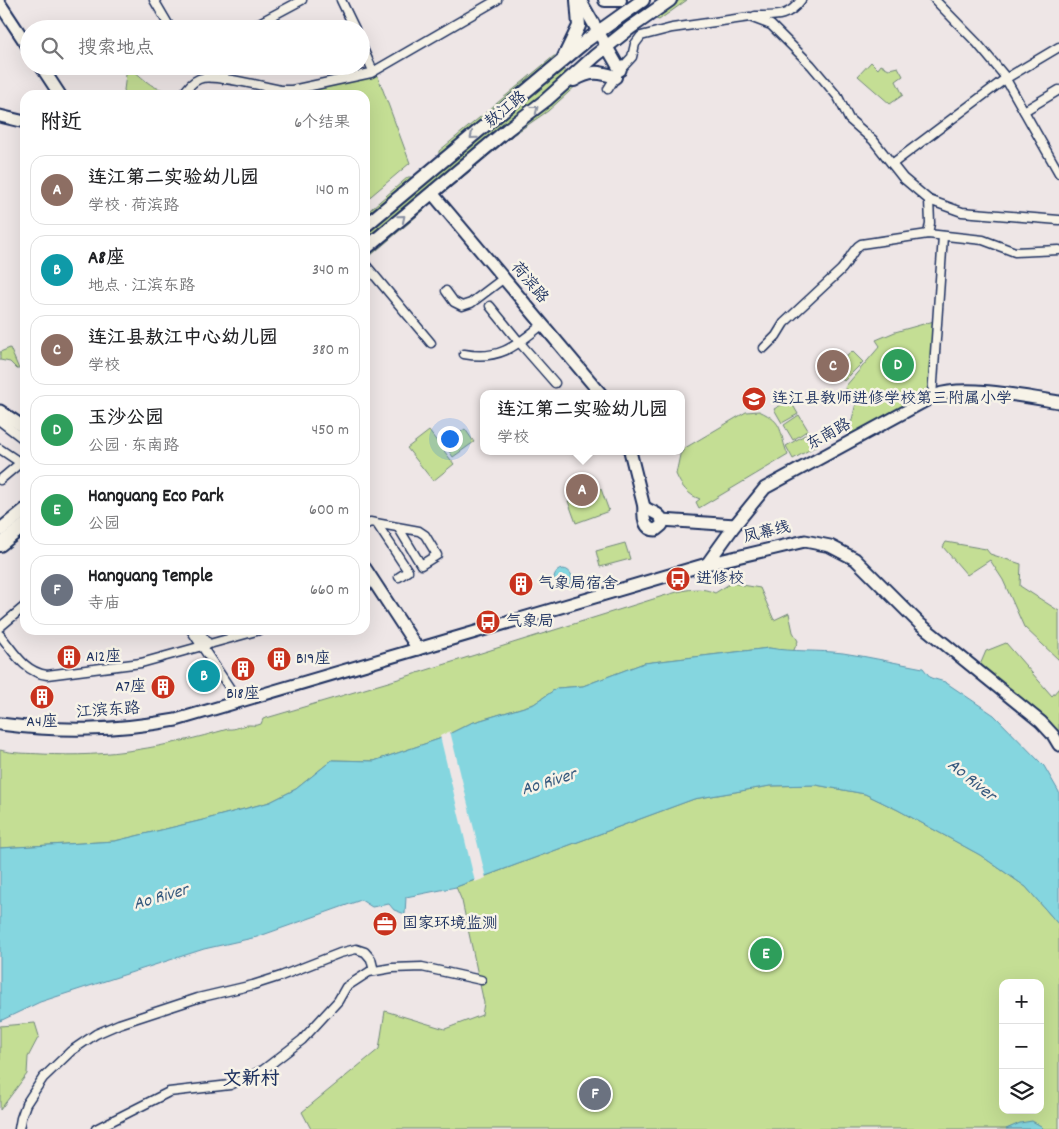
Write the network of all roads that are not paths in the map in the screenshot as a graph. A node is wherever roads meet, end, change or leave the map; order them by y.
1 (154, 0) edge
2 (302, 0) edge
3 (342, 0) edge
4 (497, 0) edge
5 (579, 0) edge
6 (588, 0) edge
7 (605, 0) edge
8 (620, 0) edge
9 (644, 0) edge
10 (670, 0) edge
11 (801, 0) edge
12 (935, 0) edge
13 (0, 4) edge
14 (750, 16) junction
15 (166, 20) edge
16 (265, 20) edge
17 (350, 20) edge
18 (601, 30) junction
19 (20, 34) edge
20 (609, 45) junction
21 (1059, 47) edge
22 (564, 60) junction
23 (370, 62) edge
24 (374, 70) junction
25 (620, 70) junction
26 (370, 72) edge
27 (574, 74) junction
28 (47, 75) edge
29 (223, 75) edge
30 (358, 75) edge
31 (224, 79) junction
32 (1005, 79) junction
33 (561, 87) junction
34 (608, 89) dead end
35 (57, 90) edge
36 (186, 90) edge
37 (281, 90) edge
38 (292, 90) edge
39 (1059, 90) edge
40 (1024, 111) junction
41 (0, 116) edge
42 (20, 121) edge
43 (892, 164) junction
44 (1059, 173) edge
45 (432, 193) junction
46 (929, 200) junction
47 (1059, 220) edge
48 (370, 222) edge
49 (928, 234) junction
50 (943, 236) junction
51 (370, 246) edge
52 (1059, 250) edge
53 (370, 270) edge
54 (504, 278) junction
55 (446, 291) dead end
56 (490, 306) dead end
57 (544, 324) junction
58 (431, 343) dead end
59 (520, 343) junction
60 (764, 348) dead end
61 (464, 354) dead end
62 (555, 383) dead end
63 (598, 390) edge
64 (932, 397) junction
65 (1059, 402) edge
66 (0, 410) edge
67 (0, 421) edge
68 (20, 424) edge
69 (20, 436) edge
70 (0, 449) edge
71 (631, 455) edge
72 (20, 459) edge
73 (20, 463) edge
74 (0, 479) edge
75 (644, 507) junction
76 (20, 514) edge
77 (662, 520) junction
78 (370, 522) edge
79 (377, 524) junction
80 (735, 525) junction
81 (398, 527) junction
82 (20, 529) edge
83 (0, 530) edge
84 (405, 539) junction
85 (0, 545) edge
86 (392, 547) junction
87 (707, 564) junction
88 (370, 576) edge
89 (399, 578) dead end
90 (20, 610) edge
91 (0, 627) edge
92 (0, 635) edge
93 (196, 635) edge
94 (201, 635) edge
95 (242, 635) edge
96 (226, 636) dead end
97 (206, 645) junction
98 (418, 649) junction
99 (238, 702) junction
100 (0, 724) edge
101 (1059, 745) edge
102 (373, 966) dead end
103 (480, 980) dead end
104 (19, 1129) edge
105 (96, 1129) edge

1 - 15 street
2 - 16 street
3 - 17 street
4 - 24 street
5 - 18 main road
5 - 22 main road
6 - 18 main road
7 - 8 main road
9 - 18 main road, 敖江路
10 - 20 main road, 敖江路
11 - 14 street
12 - 32 street
13 - 19 main road
14 - 25 street
14 - 43 street
18 - 20 main road
18 - 22 main road, 敖江路
20 - 25 main road
20 - 27 main road, 敖江路
21 - 32 street
22 - 27 main road
22 -> 48 main road, 敖江路
23 - 24 street
24 - 26 street
25 - 33 main road
25 - 34 street
27 - 33 main road, 敖江路
28 - 35 main road
29 - 31 street
30 - 38 street
31 - 36 street
31 - 37 street
32 - 40 street
32 - 43 street
45 -> 33 main road, 敖江路
39 - 40 street
40 - 44 street
41 - 42 main road
43 - 46 street
51 -> 45 main road, 敖江路
45 - 54 main road, 荷滨路
46 - 47 street
46 - 49 street
49 - 50 street
49 - 60 street
50 - 52 street
50 - 64 street
53 - 58 street
54 - 55 street
54 - 57 main road, 荷滨路
56 - 59 street
57 - 59 street
57 - 63 main road, 荷滨路
59 - 61 street
59 - 62 street
64 - 65 main road, 东南路
64 - 80 main road, 东南路
66 - 68 main road
67 - 69 street
70 - 72 street
71 - 75 main road
73 - 74 street
75 - 77 main road
75 - 77 main road
76 - 83 main road
77 - 80 main road
78 - 79 street
79 - 81 street
79 - 86 street
80 - 87 main road, 东南路
81 - 84 street
81 - 84 street
82 - 85 main road
84 - 86 street
86 - 89 street
87 - 98 main road, 凤幕线
87 - 101 main road, 凤幕线
88 - 98 main road
90 - 91 street
92 - 97 street
93 - 97 street
94 - 97 street
95 - 97 street
96 - 97 street
97 - 99 street
98 - 99 main road, 江滨东路
99 - 100 main road, 江滨东路
102 - 104 street
103 - 105 street

